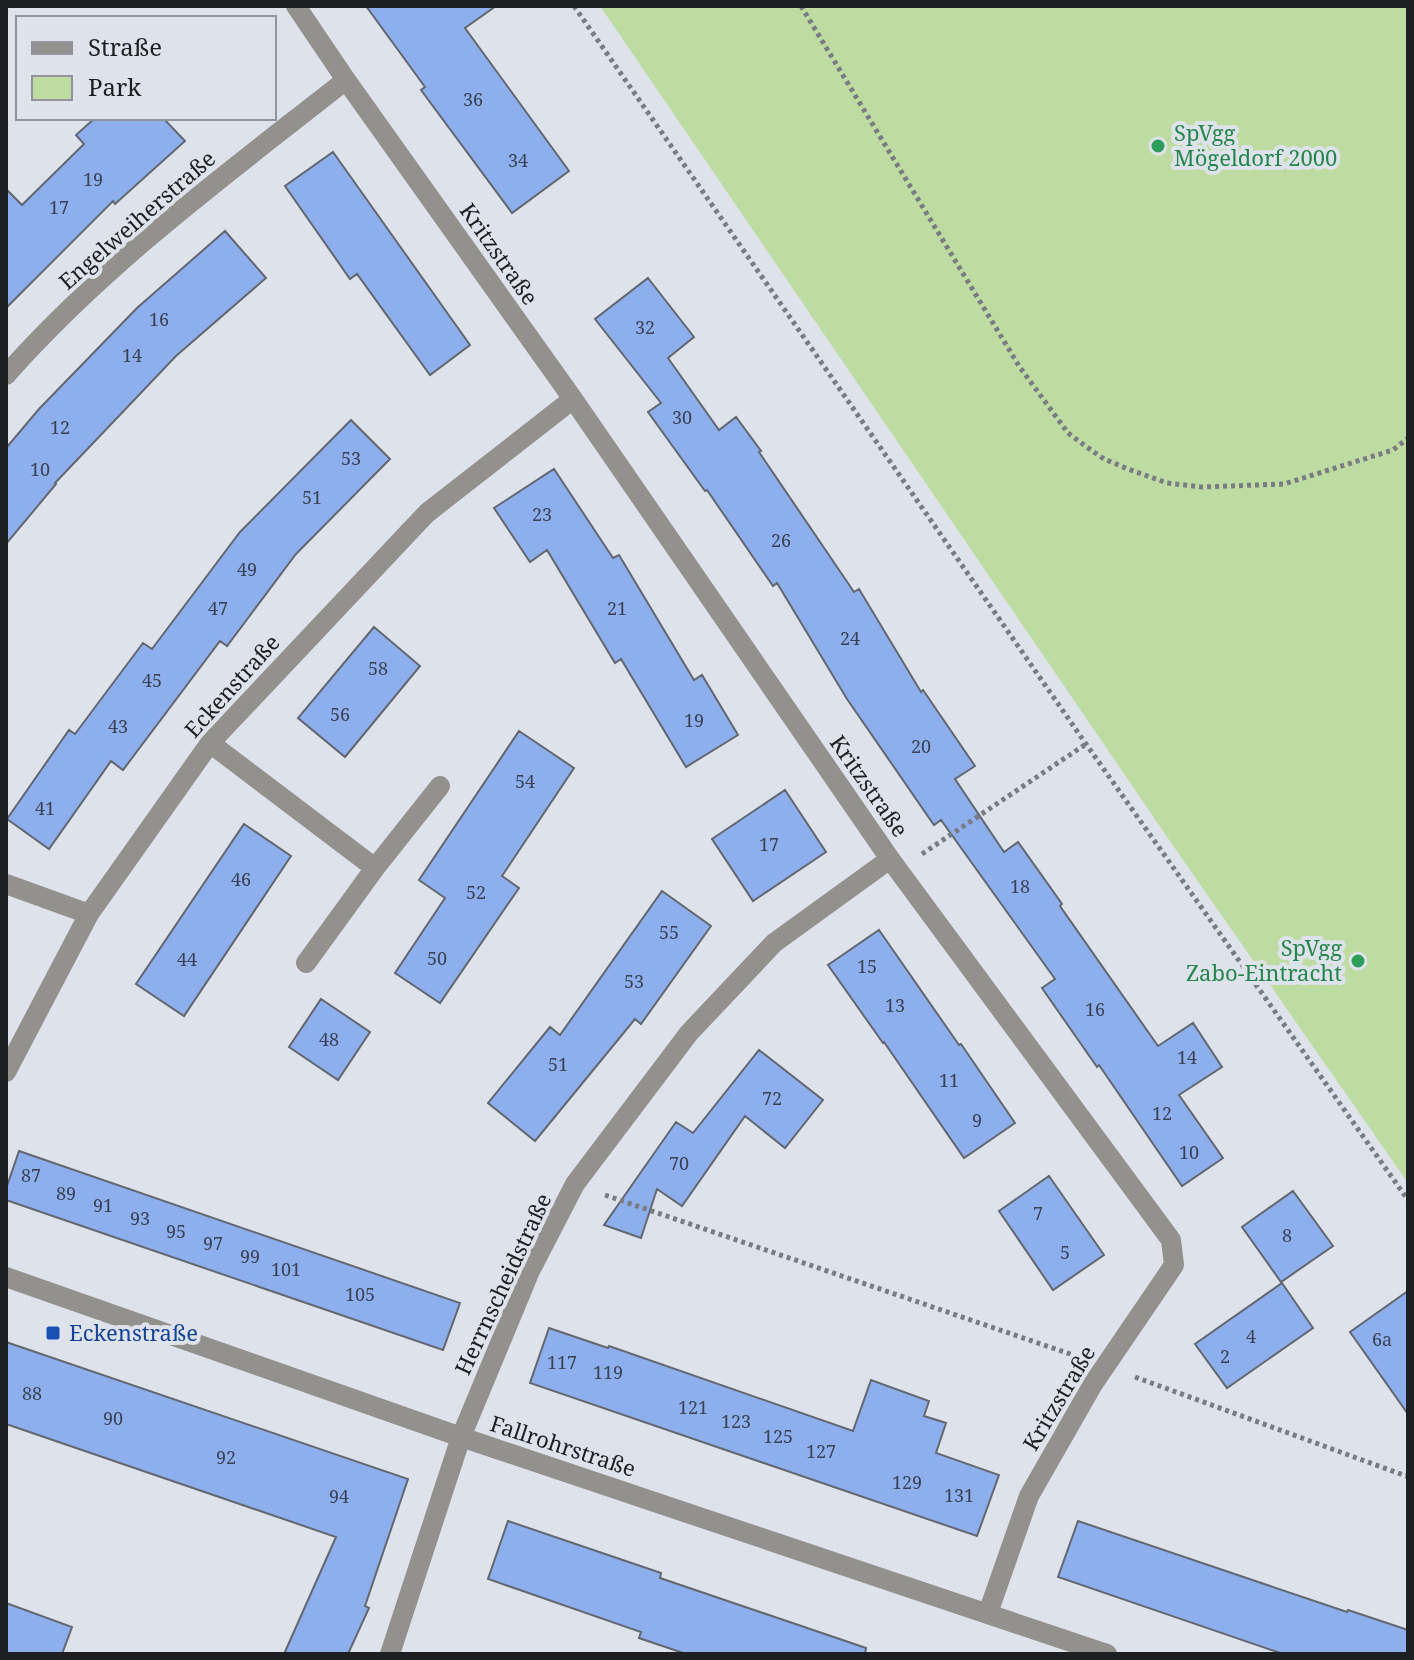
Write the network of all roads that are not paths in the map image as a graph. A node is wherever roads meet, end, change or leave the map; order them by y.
1 (296, 6) edge
2 (346, 80) junction
3 (6, 375) edge
4 (573, 399) junction
5 (210, 743) junction
6 (440, 786) dead end
7 (890, 859) junction
8 (375, 868) junction
9 (6, 884) edge
10 (89, 914) junction
11 (306, 963) dead end
12 (6, 1072) edge
13 (6, 1277) edge
14 (461, 1437) junction
15 (988, 1613) junction
16 (390, 1654) edge
17 (1107, 1654) edge

1 - 2 street, Kritzstraße
2 - 3 street, Engelweiherstraße
2 - 4 street, Kritzstraße
4 - 5 street, Eckenstraße
4 - 7 street, Kritzstraße
5 - 8 street
5 - 10 street, Eckenstraße
6 - 8 street
7 - 14 street, Herrnscheidstraße
7 - 15 street, Kritzstraße
8 - 11 street
9 - 10 street
10 - 12 street, Eckenstraße
13 - 14 street, Fallrohrstraße
14 - 15 street, Fallrohrstraße
14 - 16 street, Herrnscheidstraße
15 - 17 street, Fallrohrstraße

